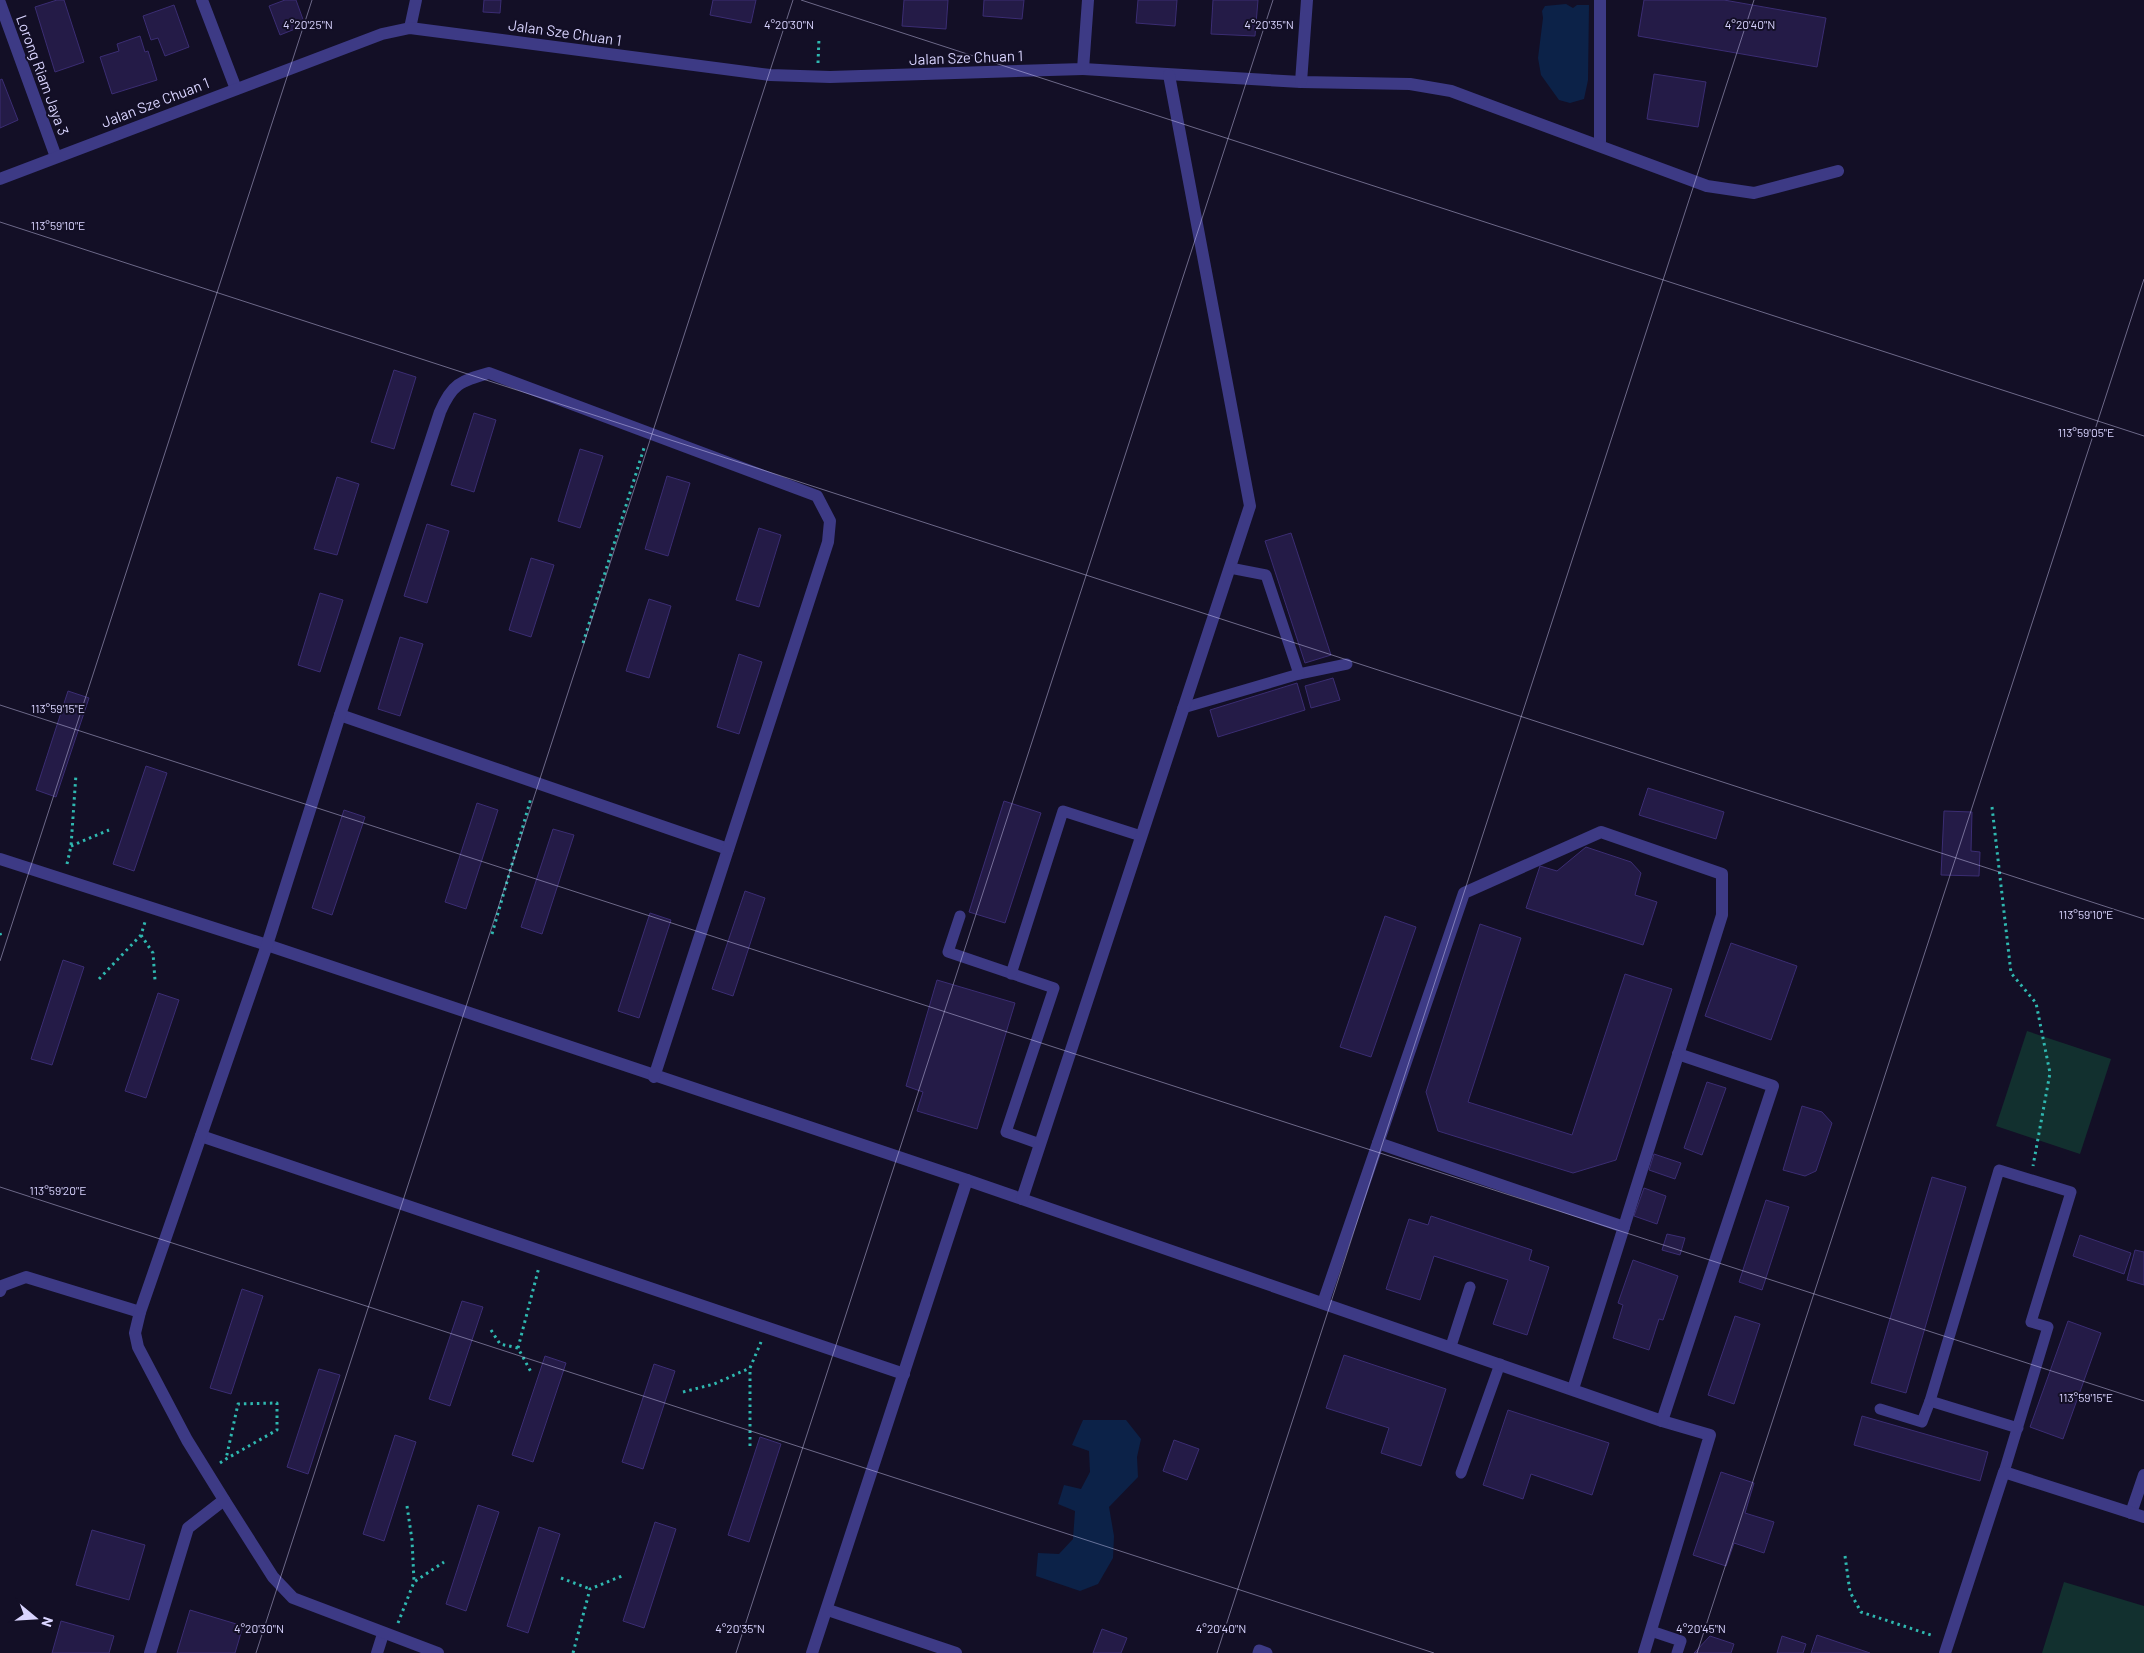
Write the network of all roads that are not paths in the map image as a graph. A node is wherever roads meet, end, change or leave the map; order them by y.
1 (202, 0) edge
2 (416, 0) edge
3 (1088, 0) edge
4 (1307, 0) edge
5 (1600, 0) edge
6 (0, 3) edge
7 (410, 28) junction
8 (1084, 69) junction
9 (1169, 75) junction
10 (1301, 82) junction
11 (236, 89) junction
12 (1600, 146) junction
13 (56, 157) junction
14 (1838, 171) dead end
15 (0, 178) edge
16 (1230, 568) junction
17 (1347, 664) dead end
18 (1299, 674) junction
19 (1183, 708) junction
20 (340, 715) junction
21 (1141, 836) junction
22 (728, 850) junction
23 (0, 860) edge
24 (960, 916) dead end
25 (268, 945) junction
26 (1011, 974) junction
27 (1678, 1054) junction
28 (654, 1077) junction
29 (201, 1136) junction
30 (1378, 1143) junction
31 (1040, 1144) junction
32 (967, 1180) junction
33 (1022, 1199) junction
34 (1624, 1227) junction
35 (1470, 1287) dead end
36 (0, 1290) edge
37 (1323, 1303) junction
38 (140, 1312) junction
39 (1451, 1346) junction
40 (1500, 1364) junction
41 (904, 1374) junction
42 (1573, 1389) junction
43 (1930, 1401) junction
44 (1880, 1409) dead end
45 (1662, 1421) junction
46 (2018, 1428) junction
47 (2004, 1472) junction
48 (1460, 1473) dead end
49 (2144, 1475) edge
50 (224, 1500) junction
51 (2131, 1513) junction
52 (2144, 1517) edge
53 (828, 1610) junction
54 (1651, 1631) junction
55 (388, 1636) junction
56 (1947, 1647) edge
57 (150, 1653) edge
58 (377, 1653) edge
59 (438, 1653) edge
60 (812, 1653) edge
61 (956, 1653) edge
62 (1258, 1653) edge
63 (1267, 1653) edge
64 (1644, 1653) edge
65 (1677, 1653) edge

1 - 11 street
2 - 7 street
3 - 8 street
4 - 10 street
5 - 12 street
6 - 13 street, Lorong Riam Jaya 3
7 - 8 street, Jalan Sze Chuan 1
7 - 11 street, Jalan Sze Chuan 1
8 - 9 street, Jalan Sze Chuan 1
9 - 10 street, Jalan Sze Chuan 1
9 - 16 street
10 - 12 street, Jalan Sze Chuan 1
11 - 13 street, Jalan Sze Chuan 1
12 - 14 street, Jalan Sze Chuan 1
13 - 15 street, Jalan Sze Chuan 1
16 - 18 lane
16 - 19 street
17 - 18 lane
18 - 19 lane
19 - 21 street
20 - 22 street
20 - 22 street
20 - 25 street
21 - 26 lane
21 - 31 street
22 - 28 street
23 - 25 street
24 - 26 lane
25 - 28 street
25 - 29 street
26 - 31 lane
27 - 30 street
27 - 34 street
27 - 45 street
28 - 32 street
29 - 38 street
29 - 41 street
30 - 34 street
30 - 37 street
31 - 33 street
32 - 33 street
32 - 41 street
33 - 37 street
34 - 42 street
35 - 39 lane
36 - 38 street
37 - 39 street
38 - 50 street
39 - 40 street
40 - 42 street
40 - 48 lane
41 - 53 street
42 - 45 street
43 - 44 lane
43 - 46 lane
43 - 46 lane
45 - 54 street
46 - 47 lane
47 - 51 street
47 - 56 street
49 - 51 street
50 - 55 street
50 - 57 street
51 - 52 street
53 - 60 street
53 - 61 street
54 - 64 street
54 - 65 lane
55 - 58 street
55 - 59 street
62 - 63 lane

